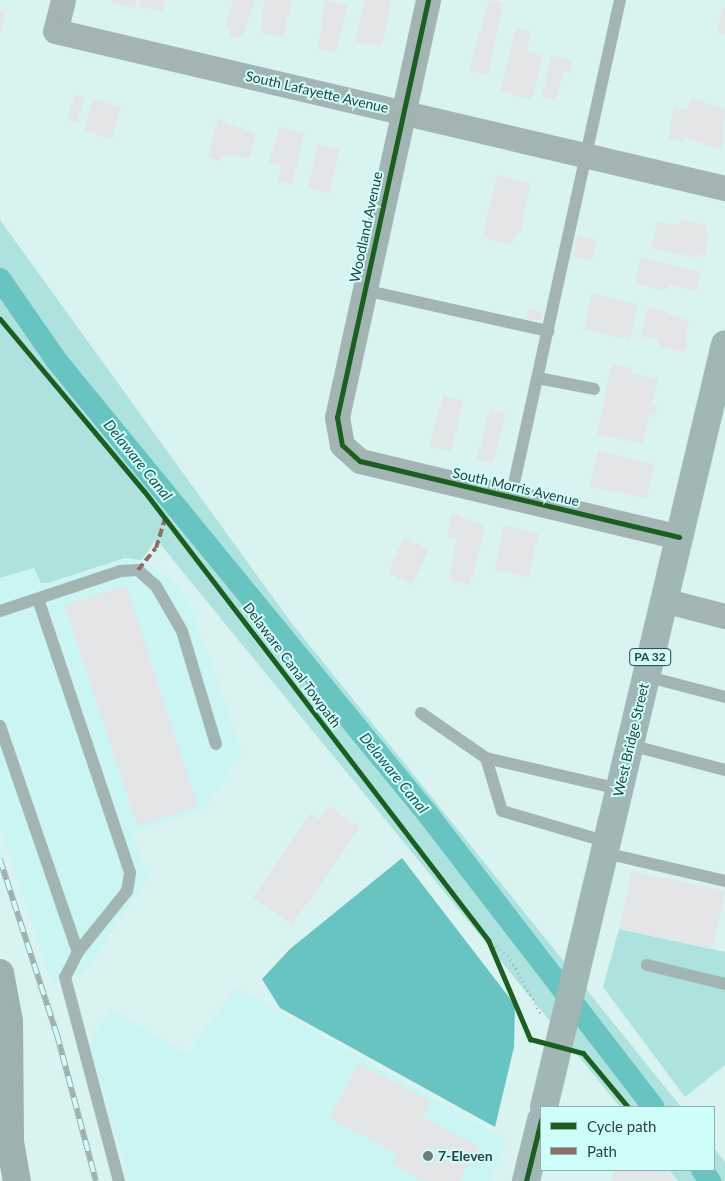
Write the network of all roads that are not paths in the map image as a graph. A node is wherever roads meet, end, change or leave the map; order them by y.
1 (63, 0) edge
2 (428, 0) edge
3 (620, 0) edge
4 (402, 112) junction
5 (584, 156) junction
6 (725, 188) edge
7 (364, 290) junction
8 (548, 330) junction
9 (723, 361) edge
10 (538, 378) junction
11 (594, 389) dead end
12 (351, 455) joint
13 (511, 497) junction
14 (679, 537) junction
15 (38, 599) junction
16 (663, 600) junction
17 (0, 611) edge
18 (725, 616) edge
19 (646, 676) junction
20 (725, 697) edge
21 (421, 713) dead end
22 (0, 726) edge
23 (216, 744) dead end
24 (630, 744) junction
25 (486, 758) junction
26 (725, 770) edge
27 (619, 789) junction
28 (606, 847) junction
29 (725, 881) edge
30 (78, 952) junction
31 (647, 965) dead end
32 (0, 973) edge
33 (725, 984) edge
34 (544, 1106) edge
35 (540, 1125) edge
36 (529, 1180) edge
37 (17, 1181) edge
38 (119, 1181) edge

1 - 4 street, South Lafayette Avenue
2 - 4 street, Woodland Avenue
3 - 5 lane
4 - 5 street, South Lafayette Avenue
4 - 7 street, Woodland Avenue
5 - 6 street, South Lafayette Avenue
5 - 8 lane
7 - 8 lane
7 - 12 street, Woodland Avenue
8 - 10 lane
9 - 14 main road, West Bridge Street / PA 32
10 - 11 lane
10 - 13 lane
12 - 13 street, South Morris Avenue
13 - 14 street, South Morris Avenue
14 - 16 main road, West Bridge Street / PA 32
15 - 17 lane
15 - 23 lane
15 - 30 lane
16 - 18 street
16 - 19 main road, West Bridge Street / PA 32
19 - 20 lane
19 - 24 main road, West Bridge Street / PA 32
21 - 25 lane
22 - 30 lane
24 - 26 lane
24 - 27 main road, West Bridge Street / PA 32
25 - 27 lane
25 - 28 lane
27 - 28 main road, West Bridge Street / PA 32
28 - 29 lane
28 - 34 main road, West Bridge Street / PA 32
30 - 38 lane
31 - 33 lane
32 - 37 highway
35 - 36 main road

